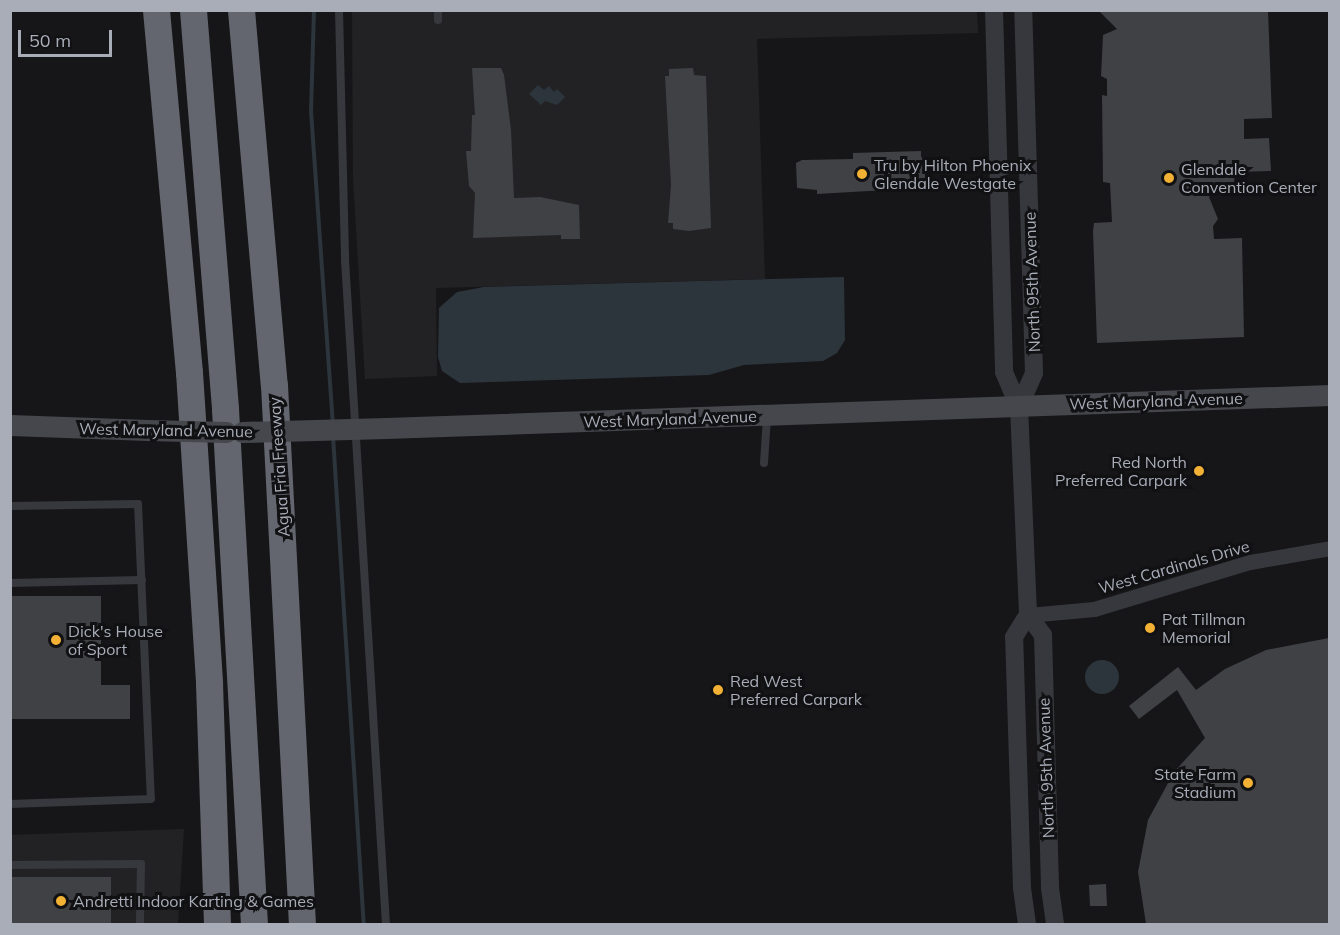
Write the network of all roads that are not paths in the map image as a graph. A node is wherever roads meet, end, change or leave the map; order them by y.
1 (141, 10) edge
2 (156, 10) edge
3 (193, 10) edge
4 (208, 10) edge
5 (241, 10) edge
6 (256, 10) edge
7 (339, 10) edge
8 (438, 10) edge
9 (994, 10) edge
10 (1023, 10) edge
11 (438, 20) dead end
12 (165, 120) junction
13 (212, 137) junction
14 (256, 171) junction
15 (1329, 395) edge
16 (1019, 407) junction
17 (767, 416) junction
18 (10, 425) edge
19 (234, 432) junction
20 (764, 464) dead end
21 (10, 506) edge
22 (1329, 548) edge
23 (142, 580) junction
24 (10, 584) edge
25 (1028, 615) junction
26 (245, 637) junction
27 (10, 804) edge
28 (10, 865) edge
29 (140, 924) edge
30 (217, 924) edge
31 (254, 924) edge
32 (266, 924) edge
33 (302, 924) edge
34 (386, 924) edge
35 (1027, 924) edge
36 (1055, 924) edge

1 - 12 highway
2 - 12 highway
3 - 13 highway
4 - 13 highway
5 - 14 highway, Agua Fria Freeway
6 - 14 highway
7 - 34 lane
8 - 11 lane
9 - 16 street, North 95th Avenue
10 - 16 street, North 95th Avenue
12 - 30 highway
13 - 19 highway
14 - 33 highway, Agua Fria Freeway
15 - 16 main road, West Maryland Avenue
16 - 17 main road, West Maryland Avenue
16 - 25 street, North 95th Avenue
17 - 19 main road, West Maryland Avenue, bridge
17 - 20 lane
18 - 19 main road, West Maryland Avenue, bridge
19 - 26 highway
21 - 23 lane
22 - 25 street, West Cardinals Drive
23 - 24 lane
23 - 27 lane
25 - 35 street, North 95th Avenue
25 - 36 street, North 95th Avenue
26 - 31 highway
26 - 32 highway
28 - 29 lane

